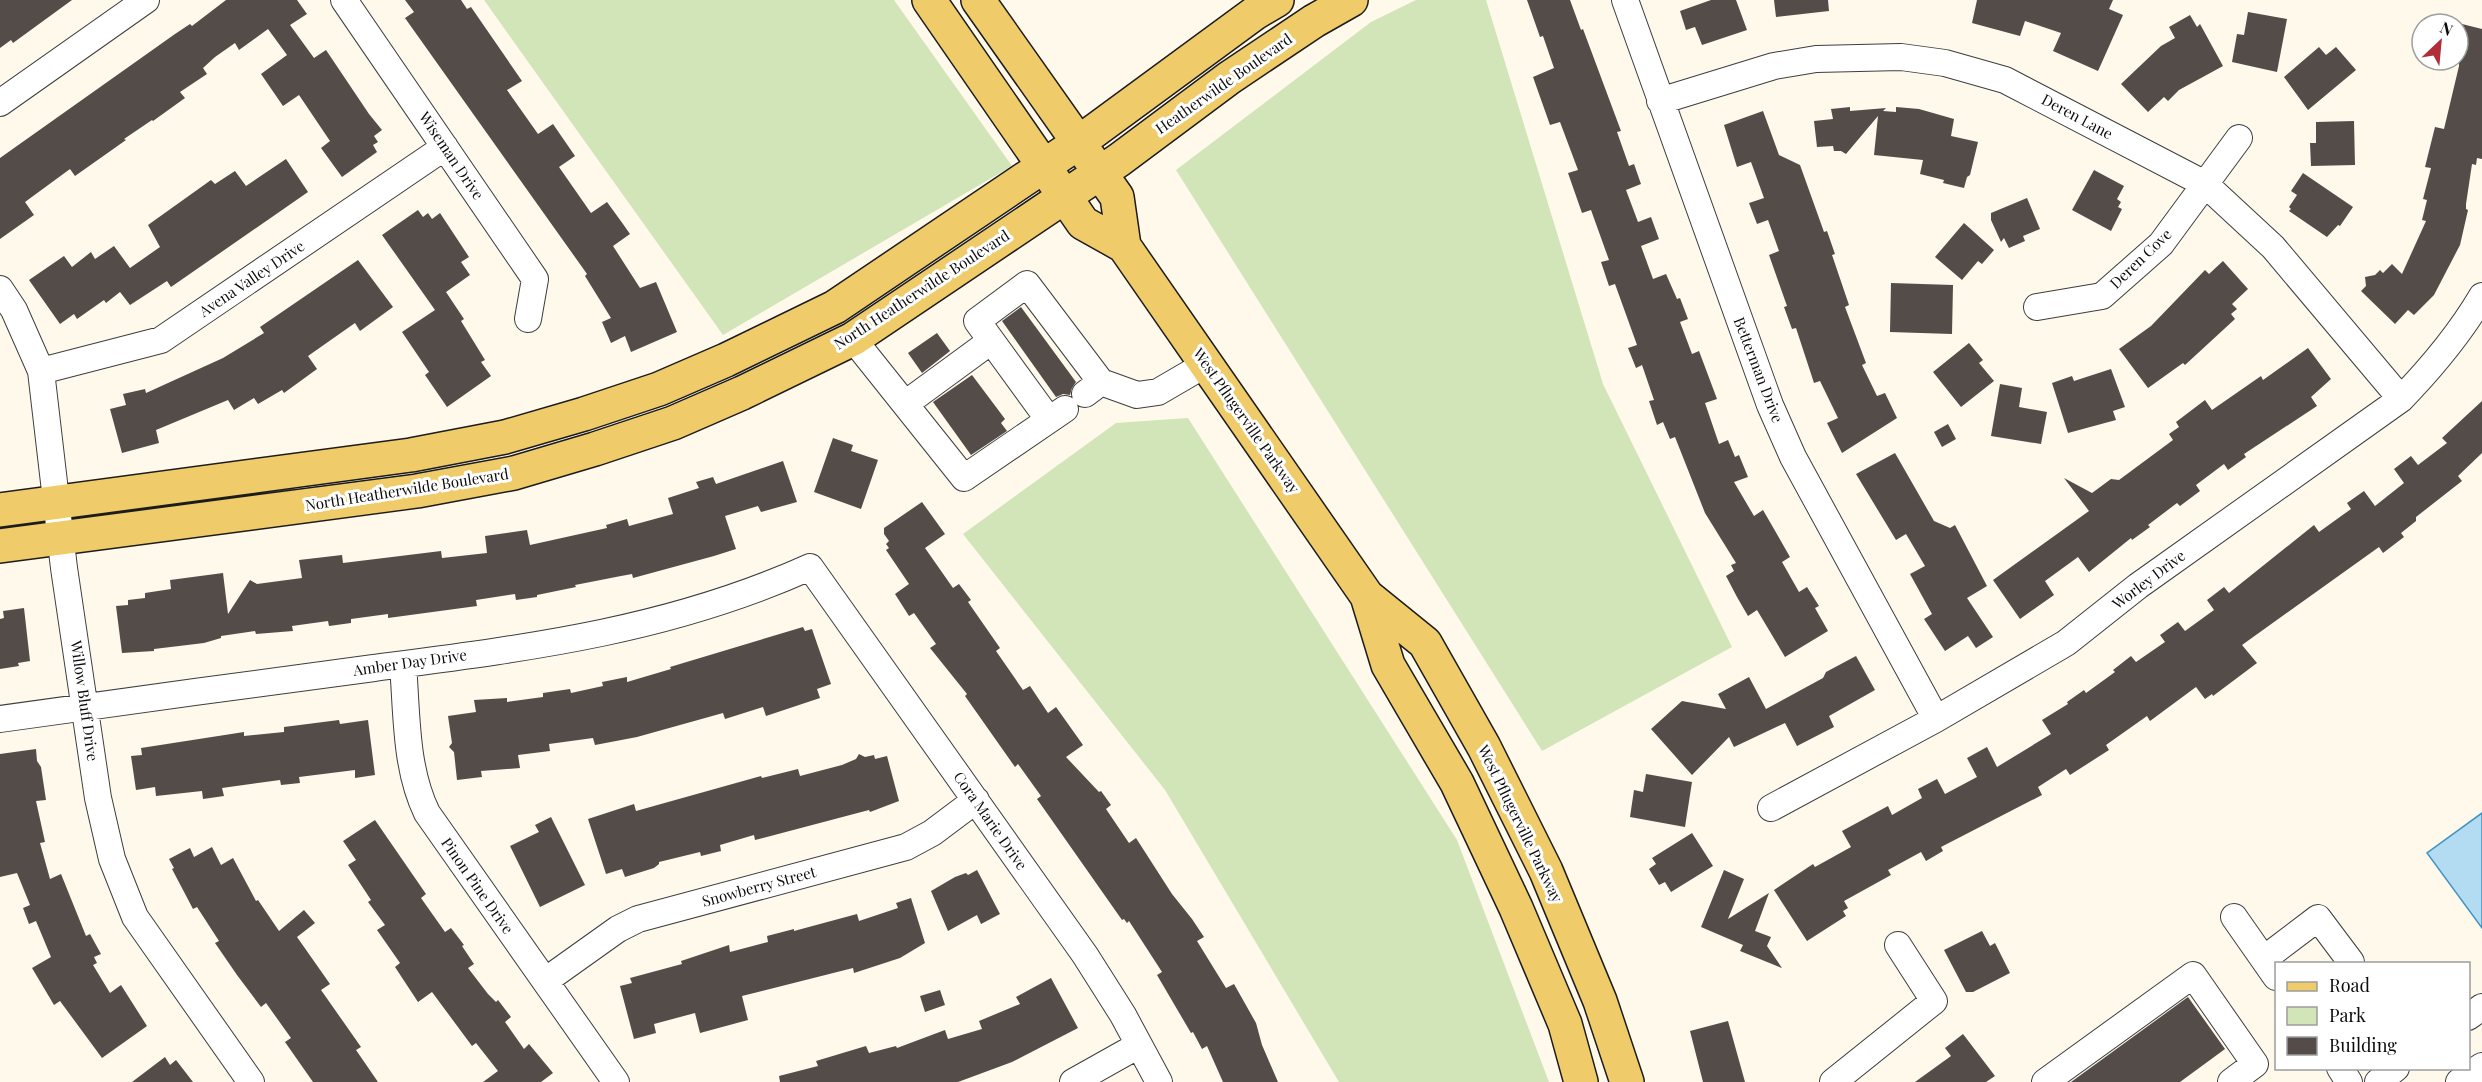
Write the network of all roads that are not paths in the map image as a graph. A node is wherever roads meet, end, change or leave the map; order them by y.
1 (146, 0) edge
2 (344, 0) edge
3 (929, 0) edge
4 (978, 0) edge
5 (1277, 0) edge
6 (1351, 0) edge
7 (1625, 0) edge
8 (1660, 101) junction
9 (0, 104) edge
10 (2239, 138) dead end
11 (1078, 143) junction
12 (445, 147) junction
13 (1044, 166) junction
14 (1100, 172) junction
15 (2205, 184) junction
16 (1065, 196) junction
17 (1124, 246) junction
18 (867, 286) junction
19 (0, 289) edge
20 (2482, 296) edge
21 (2037, 307) dead end
22 (528, 318) dead end
23 (853, 339) junction
24 (992, 341) junction
25 (1206, 364) junction
26 (41, 371) junction
27 (2401, 399) junction
28 (1075, 402) junction
29 (906, 404) junction
30 (56, 503) junction
31 (0, 510) edge
32 (60, 539) junction
33 (0, 546) edge
34 (810, 567) joint
35 (1367, 596) junction
36 (403, 665) junction
37 (86, 707) junction
38 (0, 719) edge
39 (1936, 720) junction
40 (976, 800) junction
41 (1771, 807) dead end
42 (2234, 917) dead end
43 (1898, 945) dead end
44 (2276, 962) edge
45 (2351, 962) dead end
46 (2270, 968) edge
47 (545, 981) junction
48 (2482, 1007) edge
49 (2470, 1016) edge
50 (1139, 1046) junction
51 (2482, 1066) edge
52 (2393, 1070) edge
53 (250, 1082) edge
54 (616, 1082) edge
55 (1073, 1082) edge
56 (1159, 1082) edge
57 (1581, 1082) edge
58 (1627, 1082) edge
59 (1833, 1082) edge
60 (2045, 1082) edge
61 (2231, 1082) edge
62 (2378, 1082) edge
63 (2459, 1082) edge

1 - 9 street
2 - 12 street, Wiseman Drive
3 - 13 main road, West Pflugerville Parkway
4 - 11 main road, West Pflugerville Parkway
5 - 11 main road
6 - 14 main road, Heatherwilde Boulevard
7 - 8 street, Betterman Drive
8 - 15 street, Deren Lane
8 - 39 street, Betterman Drive
10 - 15 street, Deren Cove
11 - 13 main road
11 - 14 main road, West Pflugerville Parkway
12 - 22 street, Wiseman Drive
12 - 26 street, Avena Valley Drive
13 - 16 main road, West Pflugerville Parkway
13 - 18 main road
14 - 16 main road, North Heatherwilde Boulevard
14 - 17 main road, West Pflugerville Parkway
15 - 21 street, Deren Cove
15 - 27 street, Deren Lane
16 - 17 main road, West Pflugerville Parkway
16 - 23 main road, North Heatherwilde Boulevard
17 - 25 main road, West Pflugerville Parkway
18 - 23 main road
18 - 30 main road
19 - 26 street, Willow Bluff Drive
20 - 27 street, Worley Drive
23 - 29 street
23 - 32 main road, North Heatherwilde Boulevard
24 - 28 street
24 - 28 street
24 - 29 street
25 - 28 street
25 - 35 main road, West Pflugerville Parkway
26 - 30 street, Willow Bluff Drive
27 - 39 street, Worley Drive
28 - 29 street
30 - 31 main road
30 - 32 street, Willow Bluff Drive
32 - 33 main road, North Heatherwilde Boulevard
32 - 37 street, Willow Bluff Drive
34 - 36 street, Amber Day Drive
34 - 40 street, Cora Marie Drive
35 - 57 main road, West Pflugerville Parkway
35 - 58 main road, West Pflugerville Parkway
36 - 37 street, Amber Day Drive
36 - 47 street, Pinon Pine Drive
37 - 38 street, Amber Day Drive
37 - 53 street, Willow Bluff Drive
39 - 41 street, Worley Drive
40 - 47 street, Snowberry Street
40 - 50 street, Cora Marie Drive
42 - 46 street
43 - 59 street
44 - 45 street
47 - 54 street, Pinon Pine Drive
48 - 49 street
50 - 55 street
50 - 56 street, Cora Marie Drive
51 - 63 street
52 - 62 street
60 - 61 street

